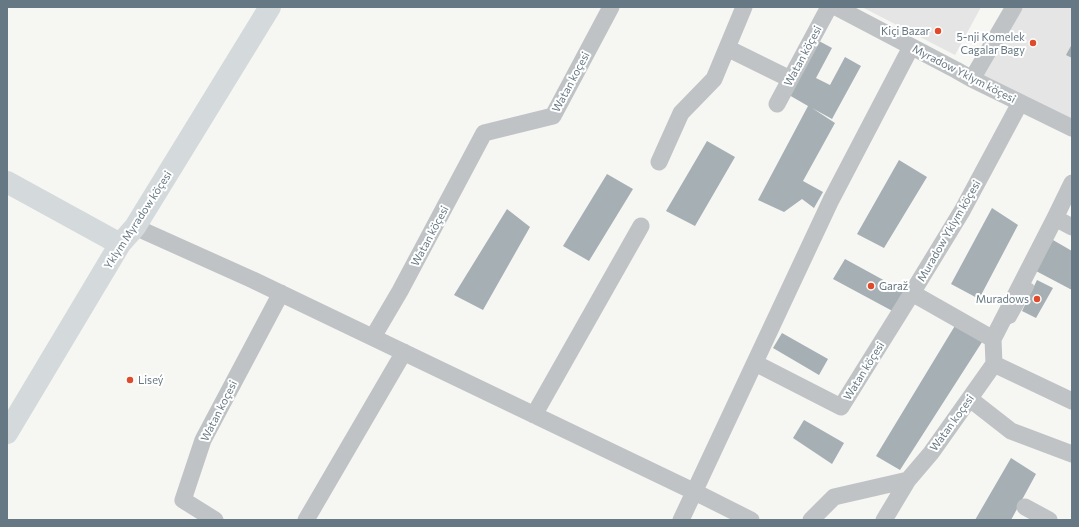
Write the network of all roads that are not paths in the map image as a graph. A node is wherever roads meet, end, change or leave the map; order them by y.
1 (270, 7) edge
2 (611, 7) edge
3 (744, 7) edge
4 (829, 7) edge
5 (836, 7) edge
6 (1014, 7) edge
7 (911, 47) junction
8 (727, 48) junction
9 (790, 79) junction
10 (972, 79) junction
11 (1020, 102) junction
12 (777, 104) dead end
13 (1072, 128) edge
14 (484, 133) joint
15 (659, 162) dead end
16 (7, 182) edge
17 (1072, 183) edge
18 (1056, 218) junction
19 (641, 226) dead end
20 (135, 227) junction
21 (1072, 227) edge
22 (120, 244) junction
23 (1030, 287) dead end
24 (282, 293) junction
25 (912, 294) junction
26 (996, 332) junction
27 (373, 337) junction
28 (404, 352) junction
29 (755, 363) junction
30 (994, 364) junction
31 (970, 399) junction
32 (1072, 401) edge
33 (534, 414) junction
34 (7, 433) edge
35 (1072, 454) edge
36 (908, 480) junction
37 (695, 492) junction
38 (1025, 507) dead end
39 (215, 520) edge
40 (306, 520) edge
41 (681, 520) edge
42 (751, 520) edge
43 (811, 520) edge
44 (884, 520) edge
45 (1049, 520) edge

1 - 20 street, Yklym Myradow köçesi
2 - 14 street, Watan koçesi
3 - 8 street
4 - 9 street, Watan köçesi
5 - 7 street, Myradow Yklym köçesi
6 - 10 street
7 - 10 street, Myradow Yklym köçesi
7 - 29 street
8 - 9 street
8 - 15 street
9 - 12 street, Watan köçesi
10 - 11 street, Myradow Yklym köçesi
11 - 13 street, Myradow Yklym köçesi
11 - 25 street, Muradow Yklym köçesi
14 - 27 street, Watan köçesi
16 - 22 street
17 - 18 street
18 - 21 street
18 - 26 street
19 - 33 street
20 - 22 street, Yklym Myradow köçesi
20 - 24 street
22 - 34 street, Yklym Myradow köçesi
23 - 26 lane
24 - 27 street
24 - 39 street, Watan koçesi
25 - 26 street, Muradow Yklym köçesi
25 - 29 street, Watan köçesi
26 - 30 street
27 - 28 street
28 - 33 street
28 - 40 street
29 - 37 street
30 - 31 street, Watan koçesi
30 - 32 street
31 - 35 street
31 - 36 street, Watan koçesi
33 - 37 street
36 - 43 street
36 - 44 street, Watan koçesi
37 - 41 street
37 - 42 street
38 - 45 street

